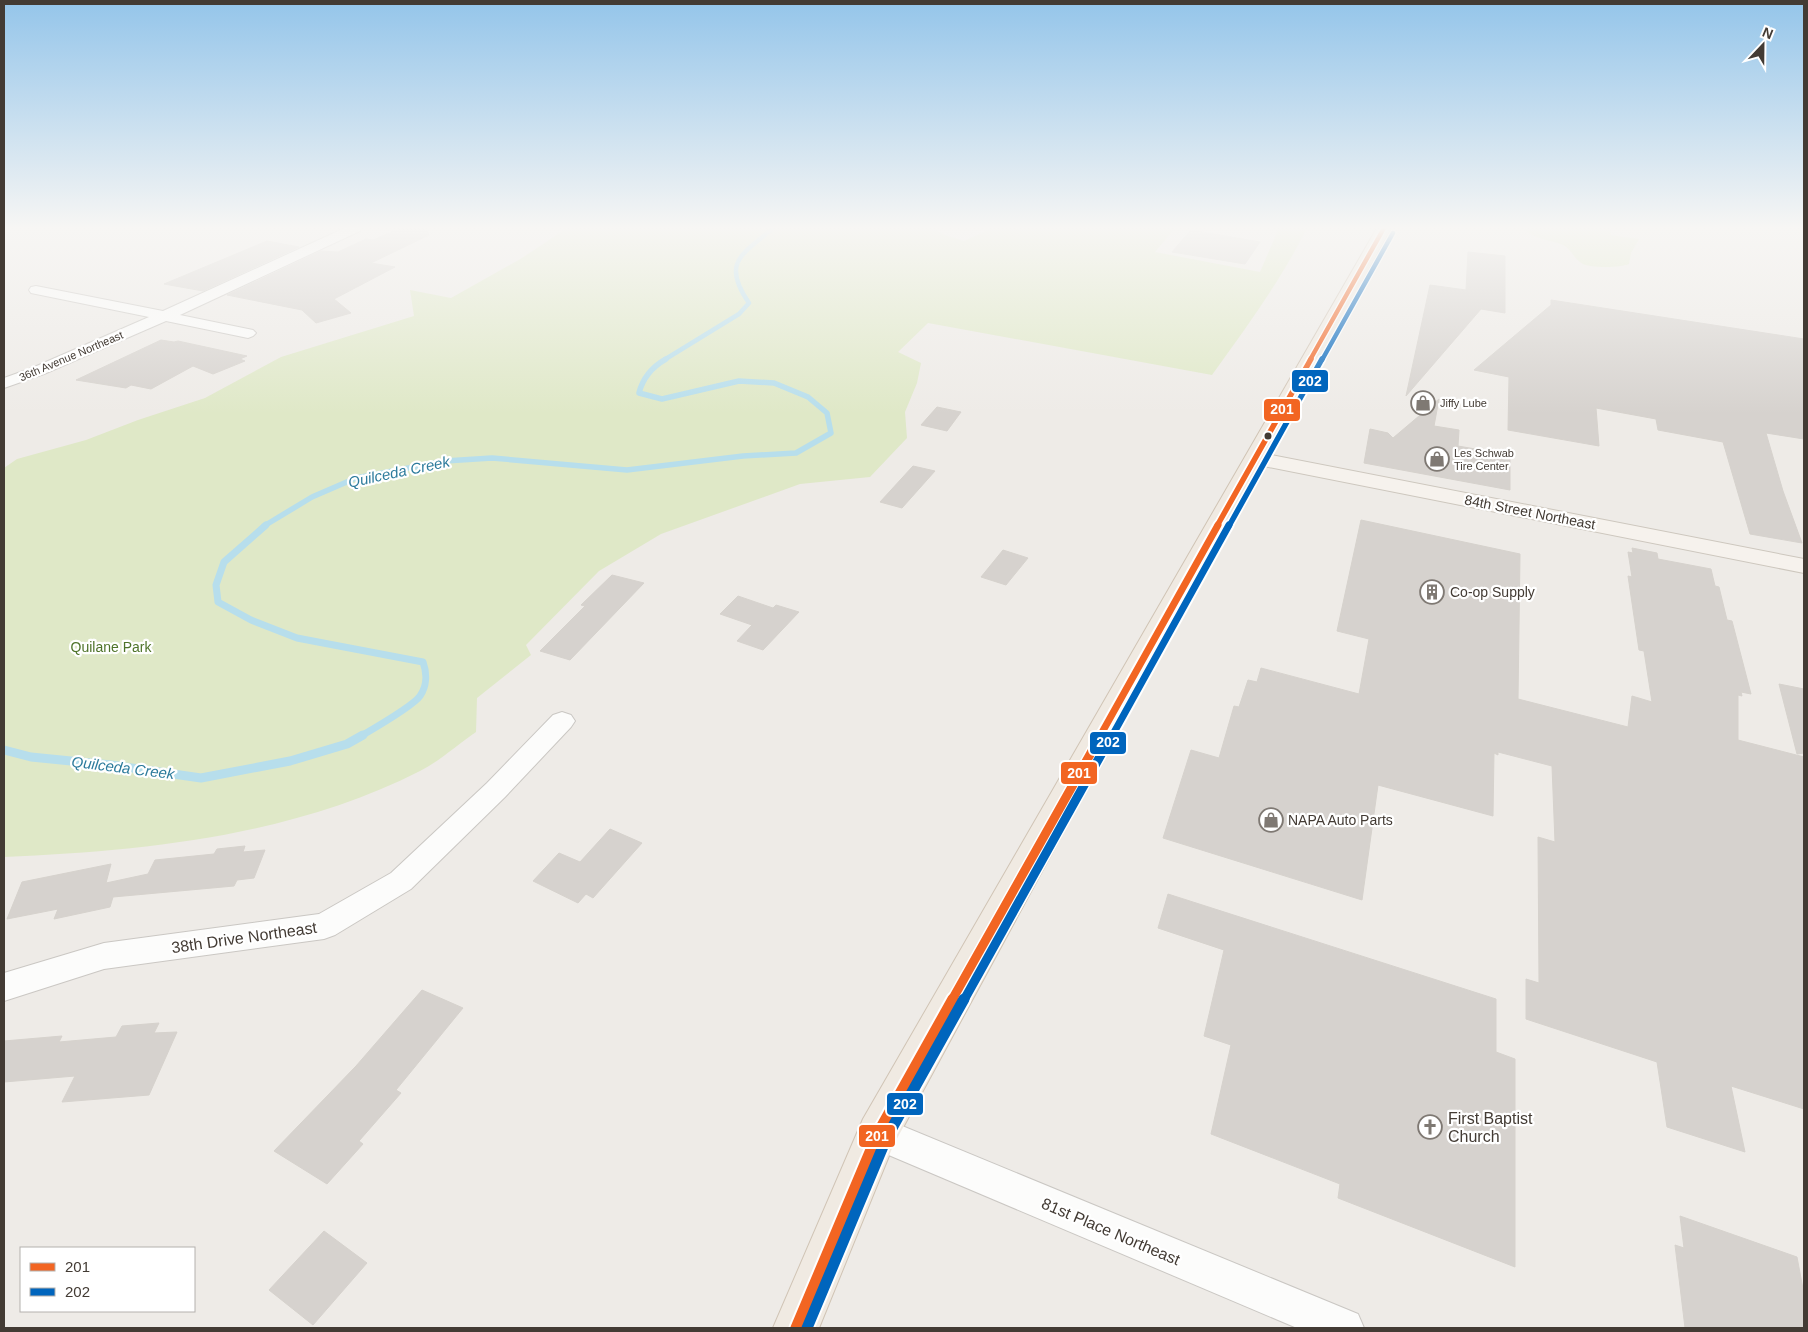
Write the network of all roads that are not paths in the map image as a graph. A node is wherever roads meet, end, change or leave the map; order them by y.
1 (36, 290) dead end
2 (221, 290) edge
3 (1349, 290) edge
4 (165, 316) junction
5 (248, 333) dead end
6 (4, 383) edge
7 (1256, 458) junction
8 (1804, 566) edge
9 (562, 721) dead end
10 (4, 987) edge
11 (878, 1133) junction
12 (796, 1328) edge
13 (1344, 1328) edge

1 - 4 street
2 - 4 street, 36th Avenue Northeast
3 - 7 main road
4 - 5 street
4 - 6 street, 36th Avenue Northeast
7 - 8 street, 84th Street Northeast
7 - 11 main road
9 - 10 street, 38th Drive Northeast
11 - 12 main road
11 - 13 street, 81st Place Northeast

